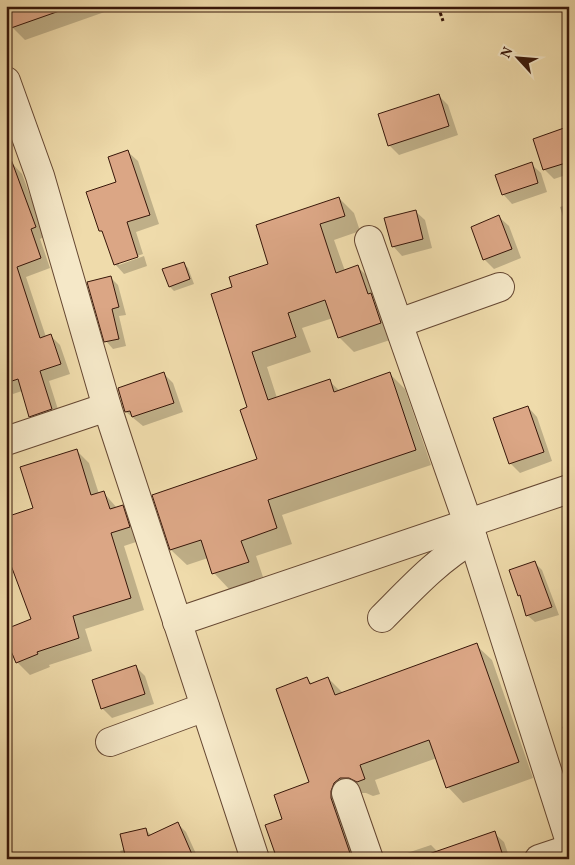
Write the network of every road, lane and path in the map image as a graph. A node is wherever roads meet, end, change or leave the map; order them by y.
1 (438, 6) edge
2 (443, 21) dead end
3 (6, 81) edge
4 (369, 240) dead end
5 (500, 287) dead end
6 (399, 323) junction
7 (107, 407) junction
8 (6, 441) edge
9 (569, 489) edge
10 (470, 531) junction
11 (382, 618) dead end
12 (177, 622) junction
13 (205, 707) junction
14 (110, 742) dead end
15 (346, 793) dead end
16 (569, 839) edge
17 (569, 849) edge
18 (255, 859) edge
19 (369, 859) edge
20 (539, 859) edge

1 - 2 path
3 - 7 street
4 - 6 street
5 - 6 street
6 - 10 street
7 - 8 street
7 - 12 street
9 - 10 street
10 - 11 street
10 - 12 street
10 - 16 street
12 - 13 street
13 - 14 street
13 - 18 street
15 - 19 street
17 - 20 street

